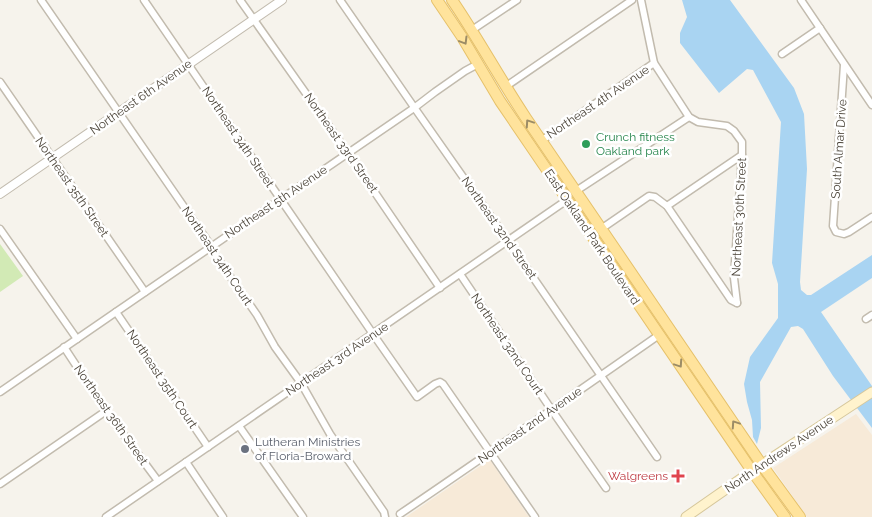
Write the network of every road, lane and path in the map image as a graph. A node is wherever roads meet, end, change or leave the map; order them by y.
1 (41, 0) edge
2 (144, 0) edge
3 (240, 0) edge
4 (282, 0) edge
5 (340, 0) edge
6 (437, 0) edge
7 (452, 0) edge
8 (517, 0) edge
9 (632, 0) edge
10 (641, 0) edge
11 (801, 0) edge
12 (253, 20) junction
13 (820, 28) junction
14 (472, 30) junction
15 (782, 54) dead end
16 (654, 63) junction
17 (188, 64) junction
18 (478, 64) junction
19 (844, 66) junction
20 (499, 76) junction
21 (0, 82) edge
22 (505, 86) junction
23 (872, 105) edge
24 (414, 108) junction
25 (119, 112) junction
26 (689, 117) junction
27 (523, 136) junction
28 (541, 141) junction
29 (348, 153) junction
30 (742, 155) junction
31 (52, 158) junction
32 (576, 191) junction
33 (0, 194) edge
34 (281, 199) junction
35 (567, 200) junction
36 (666, 206) junction
37 (586, 207) junction
38 (872, 217) edge
39 (0, 229) edge
40 (602, 229) junction
41 (508, 241) junction
42 (211, 247) junction
43 (460, 274) junction
44 (440, 288) junction
45 (145, 292) junction
46 (631, 294) junction
47 (649, 298) junction
48 (116, 312) junction
49 (373, 334) junction
50 (659, 335) junction
51 (77, 339) junction
52 (680, 344) junction
53 (64, 347) junction
54 (601, 375) junction
55 (301, 383) junction
56 (0, 392) edge
57 (872, 392) edge
58 (551, 409) junction
59 (106, 411) junction
60 (239, 426) junction
61 (208, 447) junction
62 (490, 452) junction
63 (657, 457) dead end
64 (186, 462) junction
65 (762, 465) junction
66 (752, 472) junction
67 (158, 482) junction
68 (0, 484) edge
69 (606, 488) dead end
70 (400, 514) dead end
71 (106, 517) edge
72 (223, 517) edge
73 (303, 517) edge
74 (385, 517) edge
75 (535, 517) edge
76 (686, 517) edge
77 (785, 517) edge
78 (800, 517) edge

1 - 25 street, Northeast 34th Court
2 - 17 street, Northeast 34th Street
3 - 12 street, Northeast 33rd Street
4 - 12 street, Northeast 6th Avenue
5 - 24 street, Northeast 32nd Street
6 -> 18 main road, East Oakland Park Boulevard
7 - 14 main road, East Oakland Park Boulevard
8 - 14 street
9 - 22 street
10 - 16 street
11 - 13 street
12 - 17 street, Northeast 6th Avenue
12 - 29 street, Northeast 33rd Street
13 - 15 street
13 - 19 street
14 - 20 main road, East Oakland Park Boulevard
16 - 26 street
16 - 28 street, Northeast 4th Avenue
17 - 25 street, Northeast 6th Avenue
17 - 34 street, Northeast 34th Street
18 - 20 main road
18 - 24 street, Northeast 5th Avenue
18 - 27 main road, East Oakland Park Boulevard
19 - 23 street
19 - 38 street, South Almar Drive
20 - 22 main road, East Oakland Park Boulevard
21 - 31 street, Northeast 35th Street
28 -> 22 main road, East Oakland Park Boulevard
24 - 29 street, Northeast 5th Avenue
24 - 41 street, Northeast 32nd Street
25 - 31 street, Northeast 6th Avenue
25 - 42 street, Northeast 34th Court
26 - 30 street, Northeast 30th Street
26 - 32 street
27 - 28 main road
27 - 35 main road, East Oakland Park Boulevard
28 - 32 main road, East Oakland Park Boulevard
29 - 34 street, Northeast 5th Avenue
29 - 44 street, Northeast 33rd Street
30 - 36 street
30 - 36 street, Northeast 30th Street
31 - 33 street, Northeast 6th Avenue
31 - 45 street, Northeast 35th Street
32 - 37 main road, East Oakland Park Boulevard
34 - 42 street, Northeast 5th Avenue
34 - 49 street, Northeast 34th Street
35 - 37 main road
35 - 41 street, Northeast 3rd Avenue
35 - 46 main road, East Oakland Park Boulevard
36 - 40 street
37 - 40 main road, East Oakland Park Boulevard
39 - 51 street
40 - 47 main road, East Oakland Park Boulevard
41 - 43 street, Northeast 3rd Avenue
41 - 54 street, Northeast 32nd Street
42 - 45 street, Northeast 5th Avenue
42 - 55 street, Northeast 34th Court
43 - 44 street, Northeast 3rd Avenue
43 - 58 street, Northeast 32nd Court
44 - 49 street, Northeast 3rd Avenue
45 - 48 street, Northeast 5th Avenue
46 - 47 main road
46 - 50 main road, East Oakland Park Boulevard
47 - 52 main road, East Oakland Park Boulevard
48 - 51 street, Northeast 5th Avenue
48 - 61 street, Northeast 35th Court
49 - 55 street, Northeast 3rd Avenue
49 - 62 street, Northeast 34th Street
50 - 52 main road
50 - 54 street, Northeast 2nd Avenue
50 -> 66 main road, East Oakland Park Boulevard
51 - 53 street, Northeast 5th Avenue
65 -> 52 main road, East Oakland Park Boulevard
53 - 56 street, Northeast 5th Avenue
53 - 59 street, Northeast 36th Street
54 - 58 street, Northeast 2nd Avenue
54 - 63 street, Northeast 32nd Street
55 - 60 street, Northeast 3rd Avenue
55 - 74 street, Northeast 34th Court
57 - 65 main road, North Andrews Avenue
58 - 62 street, Northeast 2nd Avenue
58 - 69 street, Northeast 32nd Court
59 - 67 street, Northeast 36th Street
59 - 68 street
60 - 61 street, Northeast 3rd Avenue
60 - 73 street
61 - 64 street, Northeast 3rd Avenue
62 - 70 street, Northeast 2nd Avenue
62 - 75 street
64 - 67 street, Northeast 3rd Avenue
64 - 72 street
65 - 66 main road, North Andrews Avenue
65 - 78 main road, East Oakland Park Boulevard
66 - 76 main road, North Andrews Avenue
66 - 77 main road, East Oakland Park Boulevard
67 - 71 street, Northeast 3rd Avenue

